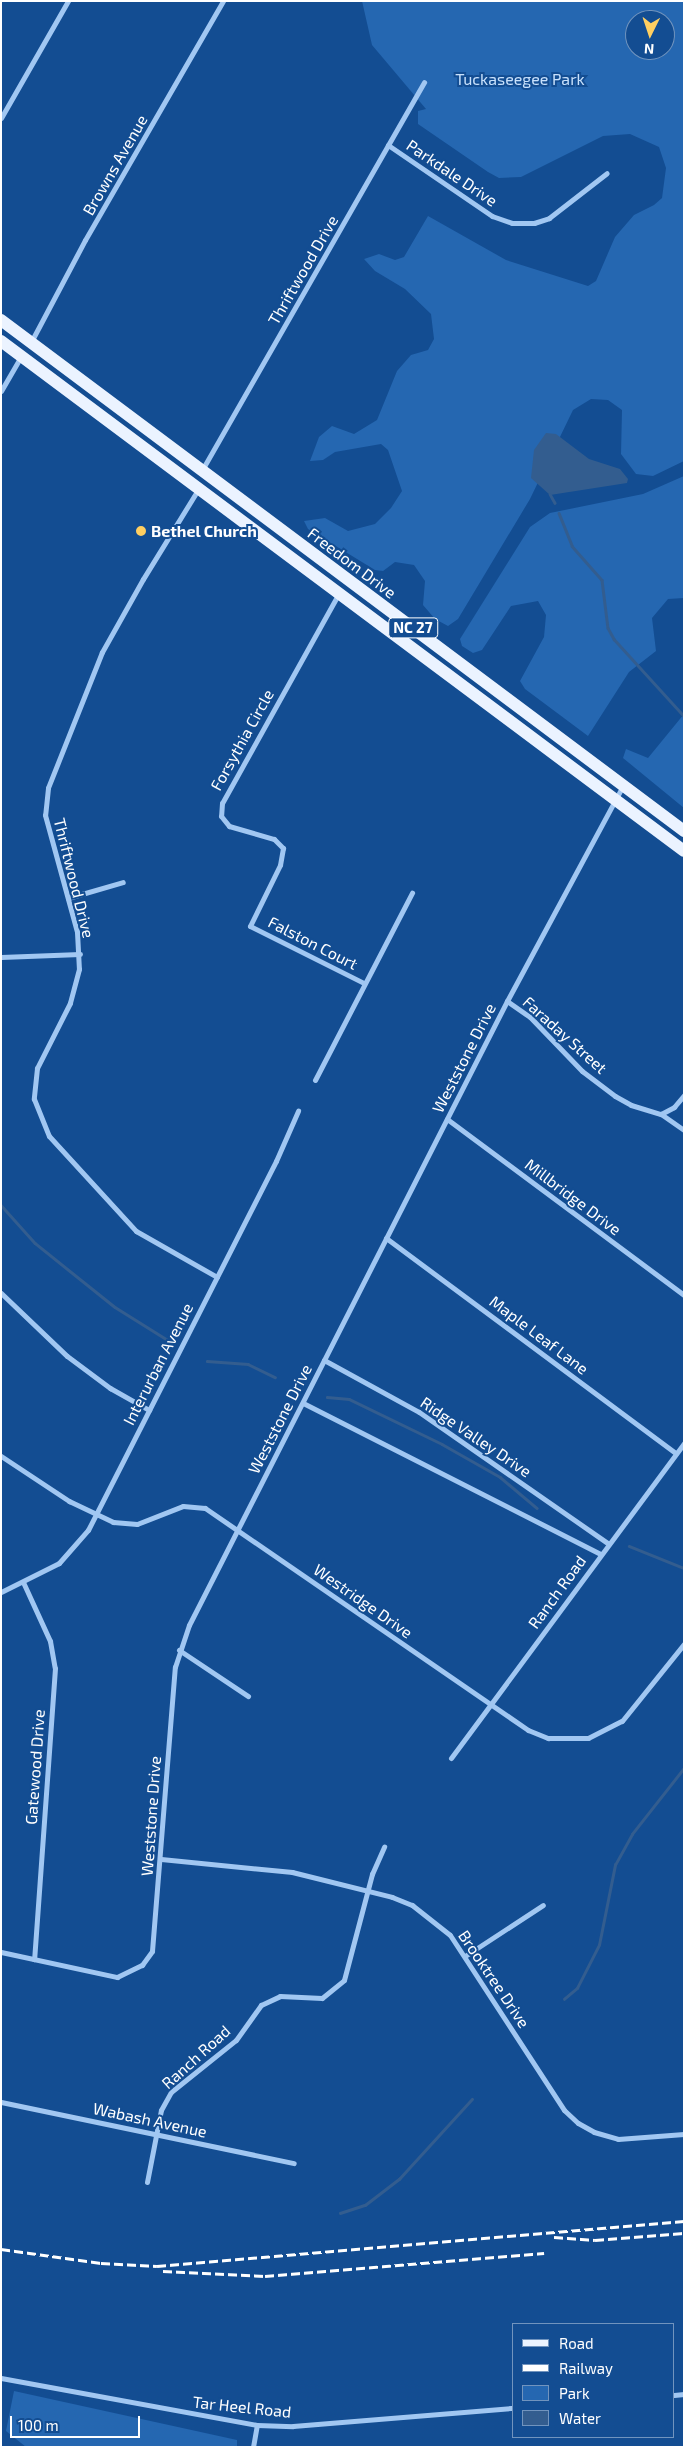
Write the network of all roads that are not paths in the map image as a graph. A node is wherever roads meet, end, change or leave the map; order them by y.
1 (68, 1) edge
2 (223, 1) edge
3 (424, 82) dead end
4 (1, 118) edge
5 (388, 145) junction
6 (607, 173) dead end
7 (1, 320) edge
8 (1, 341) edge
9 (31, 342) junction
10 (22, 356) junction
11 (1, 391) edge
12 (81, 399) junction
13 (202, 470) junction
14 (199, 488) junction
15 (336, 571) junction
16 (340, 592) junction
17 (623, 786) junction
18 (616, 799) junction
19 (684, 831) edge
20 (684, 851) edge
21 (123, 882) dead end
22 (412, 893) dead end
23 (68, 898) junction
24 (250, 926) joint
25 (80, 954) junction
26 (1, 957) edge
27 (364, 983) junction
28 (507, 1002) junction
29 (315, 1080) dead end
30 (684, 1095) edge
31 (298, 1112) dead end
32 (661, 1114) junction
33 (447, 1119) junction
34 (684, 1130) edge
35 (386, 1238) junction
36 (217, 1277) junction
37 (1, 1293) edge
38 (684, 1295) edge
39 (324, 1360) junction
40 (303, 1404) junction
41 (149, 1410) junction
42 (684, 1443) edge
43 (676, 1453) junction
44 (1, 1456) edge
45 (96, 1514) junction
46 (237, 1529) junction
47 (609, 1544) junction
48 (600, 1554) junction
49 (23, 1582) junction
50 (1, 1592) edge
51 (684, 1644) edge
52 (179, 1650) junction
53 (248, 1696) dead end
54 (490, 1704) junction
55 (450, 1758) dead end
56 (384, 1847) dead end
57 (161, 1860) junction
58 (368, 1890) junction
59 (543, 1905) dead end
60 (1, 1952) edge
61 (465, 1956) junction
62 (34, 1960) junction
63 (1, 2102) edge
64 (156, 2134) junction
65 (684, 2134) edge
66 (294, 2163) dead end
67 (147, 2182) dead end
68 (1, 2378) edge
69 (512, 2408) edge
70 (257, 2425) junction
71 (253, 2447) edge

1 - 4 street
2 - 9 street, Browns Avenue
3 - 5 street, Thriftwood Drive
5 - 6 street, Parkdale Drive
5 - 13 street, Thriftwood Drive
7 - 9 main road, Freedom Drive / NC 27
8 - 10 main road, Freedom Drive / NC 27
9 - 13 main road, Freedom Drive / NC 27
10 - 11 street
10 - 12 main road, Freedom Drive / NC 27
12 - 13 main road
12 - 14 main road, Freedom Drive / NC 27
13 - 15 main road, Freedom Drive / NC 27
14 - 15 main road
14 - 16 main road, Freedom Drive / NC 27
14 - 23 street, Thriftwood Drive
15 - 17 main road, Freedom Drive / NC 27
16 - 18 main road, Freedom Drive / NC 27
16 - 24 street, Forsythia Circle
17 - 18 street, Weststone Drive
17 - 19 main road, Freedom Drive / NC 27
18 - 20 main road, Freedom Drive / NC 27
18 - 28 street, Weststone Drive
21 - 23 street
22 - 27 street
23 - 25 street, Thriftwood Drive
24 - 27 street, Falston Court
25 - 26 street
25 - 36 street, Thriftwood Drive
27 - 29 street
28 - 32 street, Faraday Street
28 - 33 street, Weststone Drive
30 - 32 street
31 - 36 street, Interurban Avenue
32 - 34 street, Faraday Street
33 - 35 street, Weststone Drive
33 - 38 street, Millbridge Drive
35 - 39 street, Weststone Drive
35 - 43 street, Maple Leaf Lane
36 - 41 street, Interurban Avenue
37 - 41 street
39 - 40 street, Weststone Drive
39 - 47 street, Ridge Valley Drive
40 - 46 street, Weststone Drive
40 - 48 street
41 - 45 street, Interurban Avenue
42 - 43 street, Ranch Road
43 - 47 street, Ranch Road
44 - 45 street, Westridge Drive
45 - 46 street, Westridge Drive
45 - 49 street, Interurban Avenue
46 - 52 street, Weststone Drive
46 - 54 street, Westridge Drive
47 - 48 street, Ranch Road
48 - 54 street, Ranch Road
49 - 50 street, Interurban Avenue
49 - 62 street, Gatewood Drive
51 - 54 street, Westridge Drive
52 - 53 street
52 - 57 street, Weststone Drive
54 - 55 street, Ranch Road
56 - 58 street, Ranch Road
57 - 58 street, Brooktree Drive
57 - 62 street, Weststone Drive
58 - 61 street, Brooktree Drive
58 - 64 street, Ranch Road
59 - 61 street
60 - 62 street, Weststone Drive
61 - 65 street, Brooktree Drive
63 - 64 street, Wabash Avenue
64 - 66 street, Wabash Avenue
64 - 67 street, Ranch Road
68 - 70 street, Tar Heel Road
69 - 70 street, Tar Heel Road
70 - 71 street

